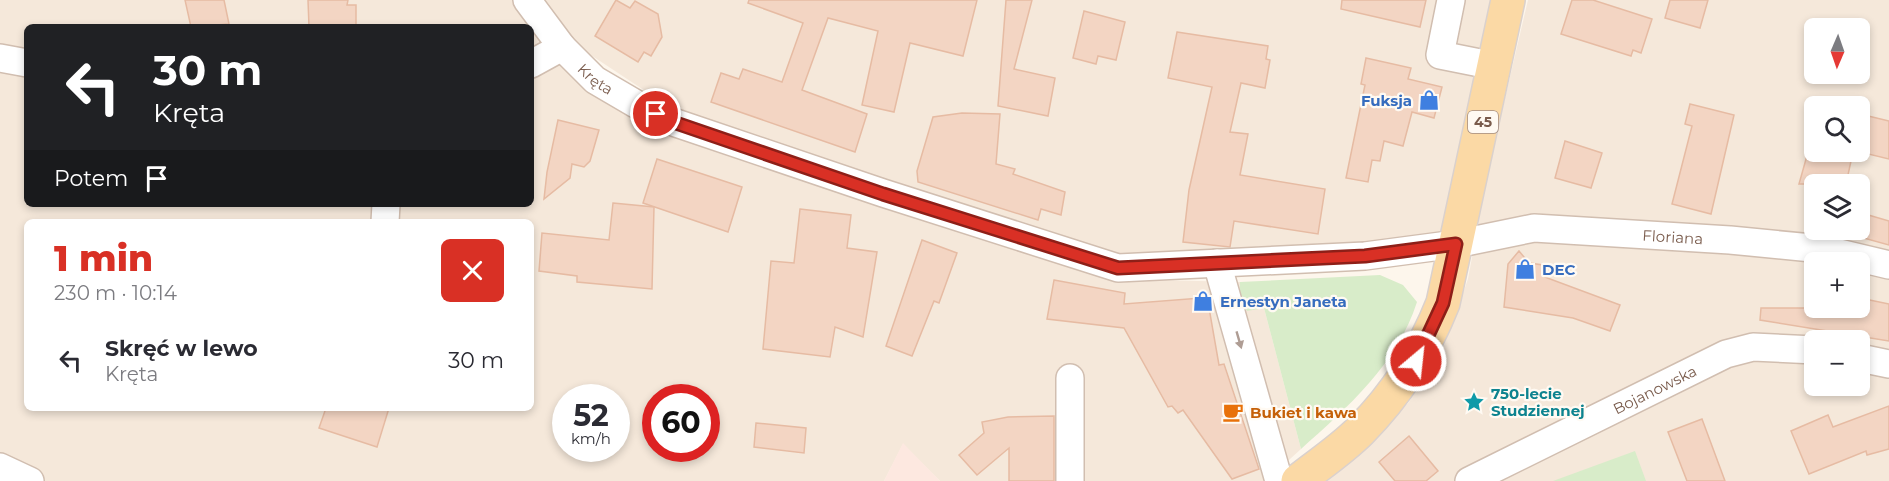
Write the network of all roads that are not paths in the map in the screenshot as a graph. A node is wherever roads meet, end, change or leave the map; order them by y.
1 (527, 0) edge
2 (1450, 0) edge
3 (1508, 0) edge
4 (561, 47) junction
5 (0, 58) edge
6 (24, 62) edge
7 (534, 62) edge
8 (1495, 66) junction
9 (1456, 244) junction
10 (1217, 263) junction
11 (1889, 265) edge
12 (1804, 350) edge
13 (1870, 360) edge
14 (1889, 364) edge
15 (1070, 378) dead end
16 (0, 467) edge
17 (30, 481) edge
18 (1070, 481) edge
19 (1279, 481) edge
20 (1298, 481) edge
21 (1469, 481) edge

1 - 4 street, Kręta
2 - 8 street
3 - 8 main road, 45
4 - 7 street
4 - 10 street, Kręta
5 - 6 street
8 - 9 main road, 45
9 - 10 street, Kręta
9 - 11 street, Floriana
9 - 20 main road, 45
10 -> 19 street
12 - 21 street, Bojanowska
13 - 14 street
15 - 18 street
16 - 17 street

